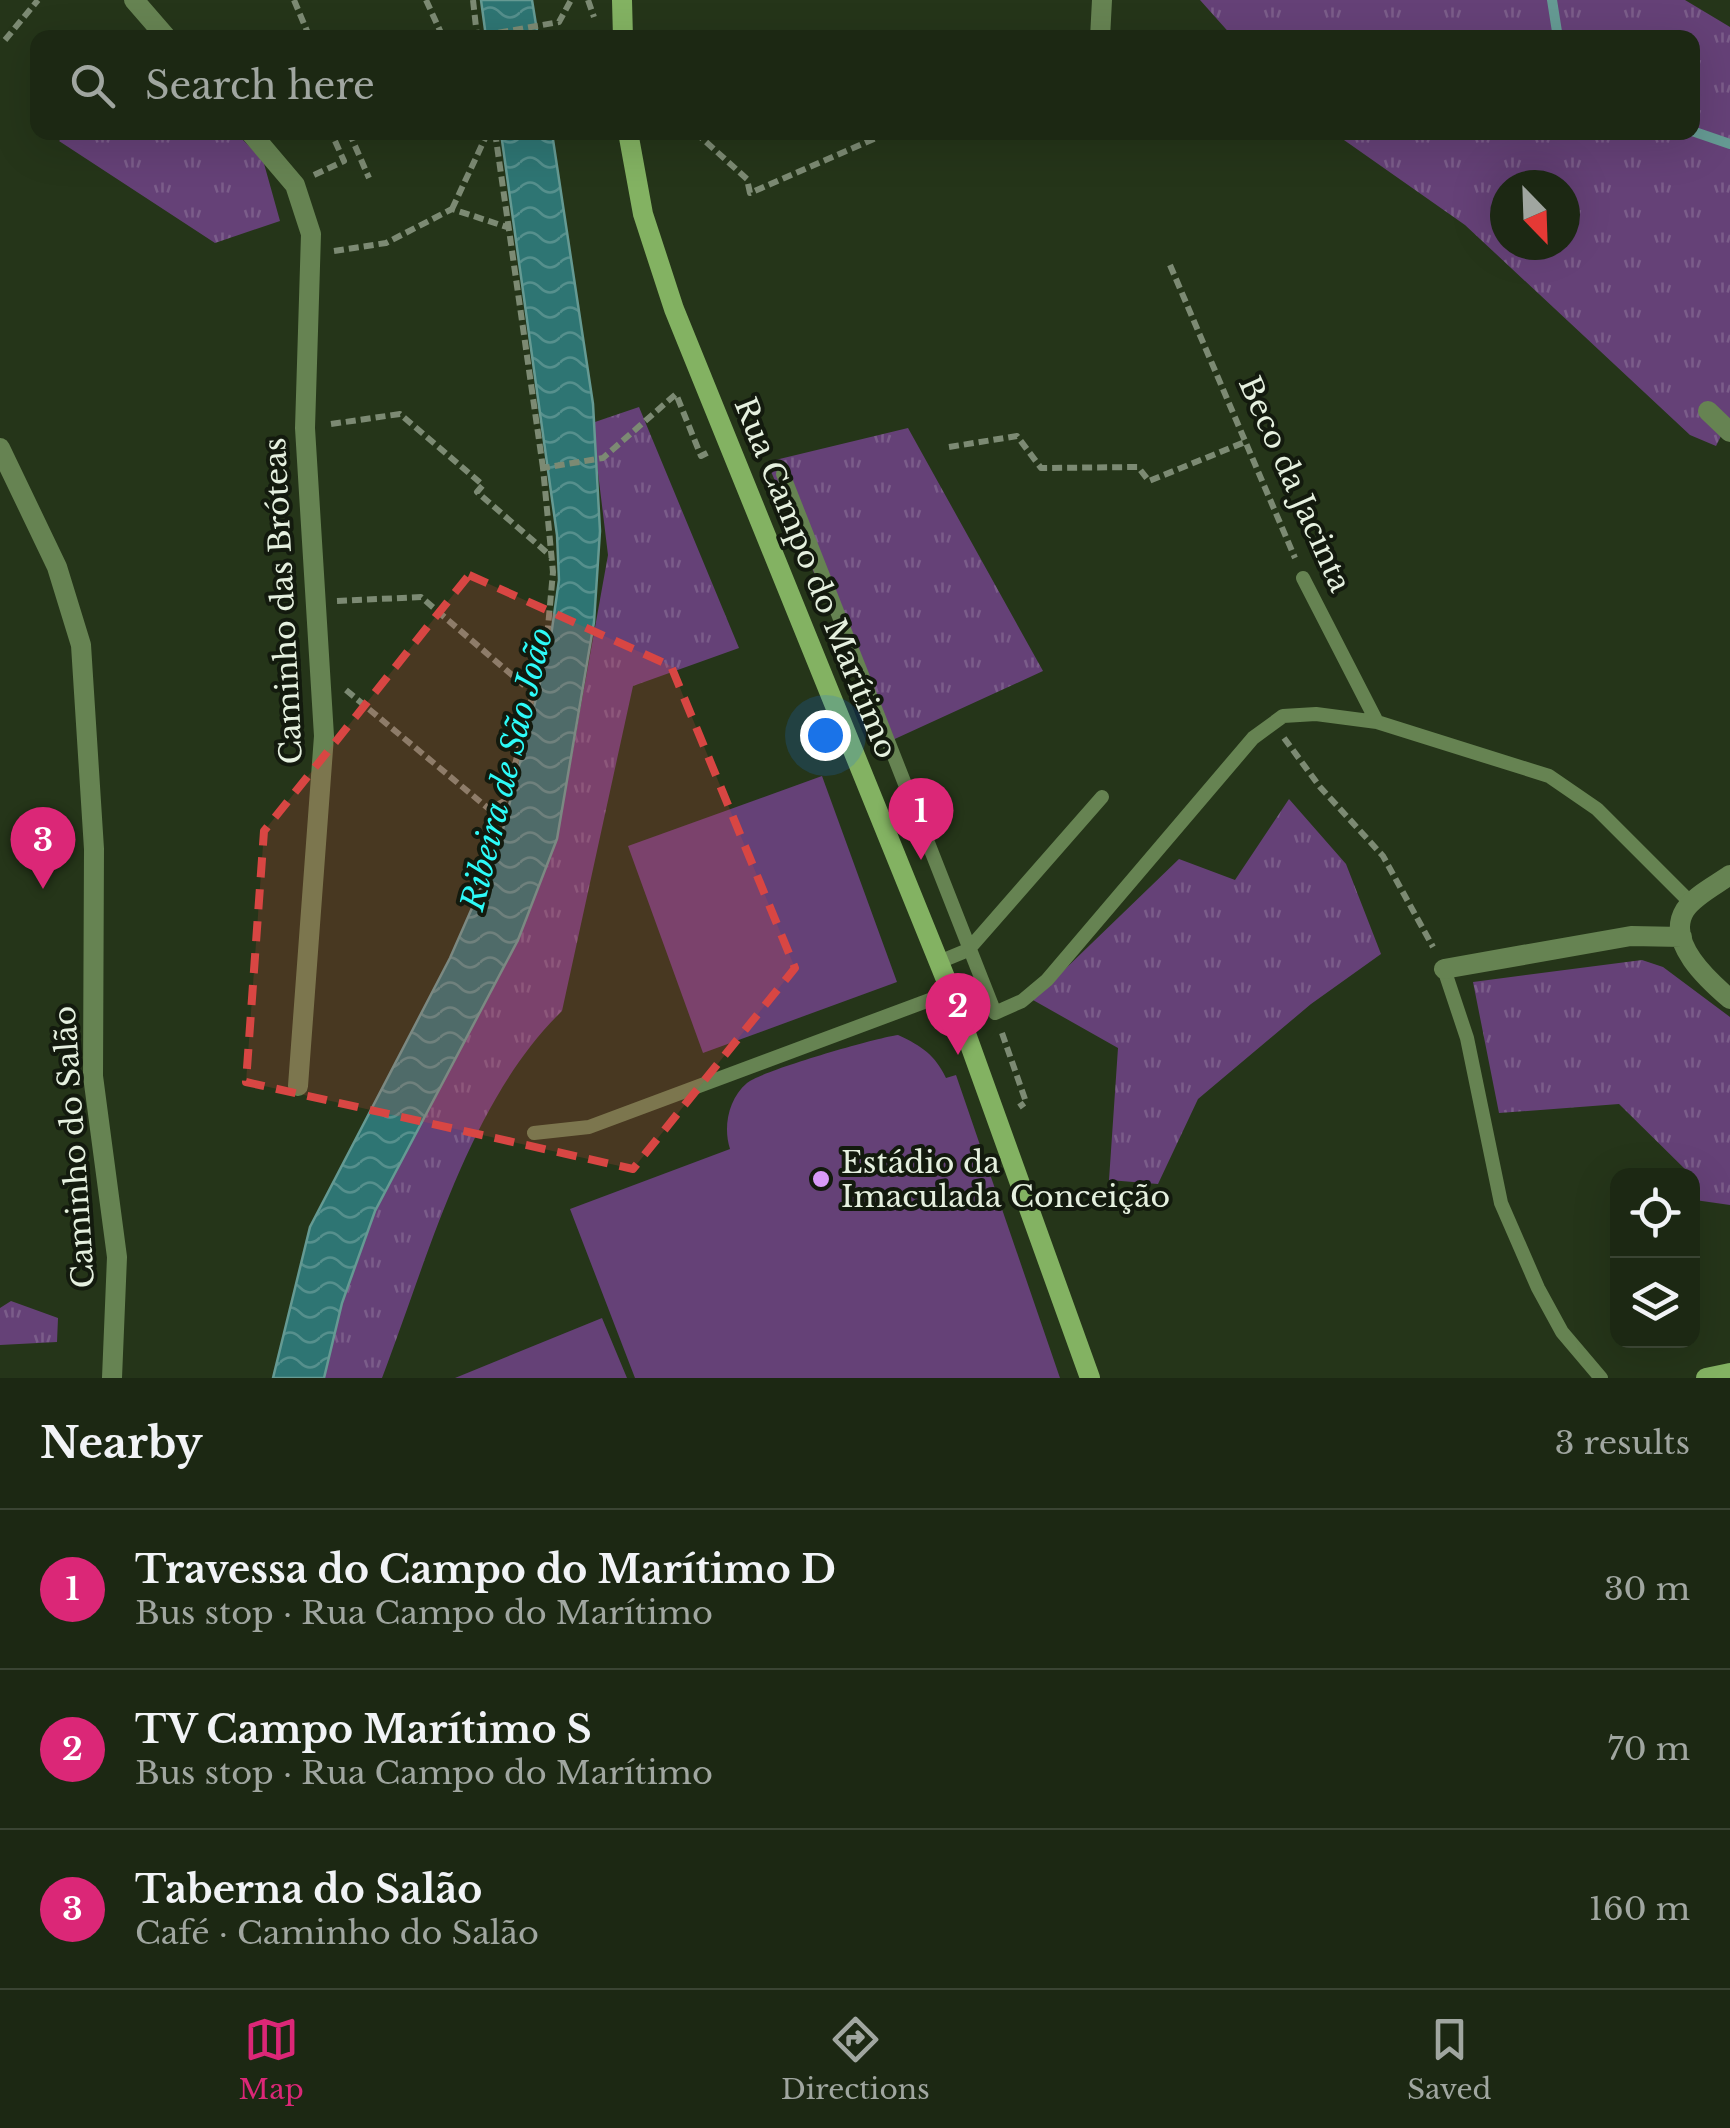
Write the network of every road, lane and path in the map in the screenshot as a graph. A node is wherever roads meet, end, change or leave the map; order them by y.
1 (38, 0) edge
2 (134, 0) edge
3 (294, 0) edge
4 (426, 0) edge
5 (472, 0) edge
6 (571, 0) edge
7 (588, 0) edge
8 (622, 0) edge
9 (1102, 0) edge
10 (594, 25) dead end
11 (160, 30) edge
12 (307, 30) edge
13 (440, 30) edge
14 (480, 30) edge
15 (523, 30) edge
16 (623, 30) edge
17 (1100, 30) edge
18 (4, 40) dead end
19 (257, 140) edge
20 (334, 140) edge
21 (353, 140) edge
22 (487, 140) edge
23 (493, 140) edge
24 (629, 140) edge
25 (703, 140) edge
26 (872, 140) edge
27 (369, 178) dead end
28 (295, 184) junction
29 (452, 208) junction
30 (510, 228) junction
31 (311, 252) junction
32 (1170, 265) dead end
33 (1708, 411) dead end
34 (305, 428) junction
35 (1730, 432) edge
36 (1245, 442) junction
37 (949, 447) dead end
38 (0, 448) edge
39 (701, 456) dead end
40 (546, 467) junction
41 (783, 474) dead end
42 (553, 557) junction
43 (1303, 578) joint
44 (316, 602) junction
45 (320, 668) junction
46 (533, 693) junction
47 (1271, 721) junction
48 (1377, 722) junction
49 (1102, 797) dead end
50 (1730, 876) edge
51 (1692, 903) junction
52 (1682, 936) junction
53 (968, 950) junction
54 (939, 962) junction
55 (1444, 969) junction
56 (951, 992) junction
57 (1730, 998) edge
58 (1002, 1033) dead end
59 (298, 1086) dead end
60 (1018, 1107) dead end
61 (534, 1133) dead end
62 (1730, 1374) edge
63 (112, 1378) edge
64 (1090, 1378) edge
65 (1601, 1378) edge
66 (1706, 1378) edge

1 - 18 path
2 - 11 street
3 - 12 path
4 - 13 path
5 - 14 path
6 - 15 path
7 - 10 path
8 - 16 main road
9 - 17 street
19 - 28 street, Caminho das Bróteas
20 - 28 path
21 - 27 path
22 - 29 path
23 - 30 path
24 - 54 main road, Rua Campo do Marítimo
25 - 26 path
28 - 31 street, Caminho das Bróteas
29 - 30 path
29 - 31 path
30 - 40 path
31 - 34 street, Caminho das Bróteas
32 - 36 path, Beco da Jacinta
33 - 35 street
34 - 42 path
34 - 44 street, Caminho das Bróteas
36 - 37 path
36 - 43 path, Beco da Jacinta
38 - 63 street, Caminho do Salão
39 - 40 path
40 - 42 path
41 - 53 lane
42 - 46 path
43 - 48 lane, Beco da Jacinta
44 - 45 street, Caminho das Bróteas
44 - 46 path
45 - 46 path
45 - 59 street, Caminho das Bróteas
47 - 48 lane
47 - 53 lane
47 - 55 path
48 - 51 lane
49 - 53 lane
50 - 51 street
51 - 52 street
52 - 55 street
52 - 57 street
53 - 54 lane
54 - 56 main road, Rua Campo do Marítimo
55 - 65 lane
56 - 61 lane
56 - 64 main road, Rua Campo do Marítimo
58 - 60 path
62 - 66 main road

